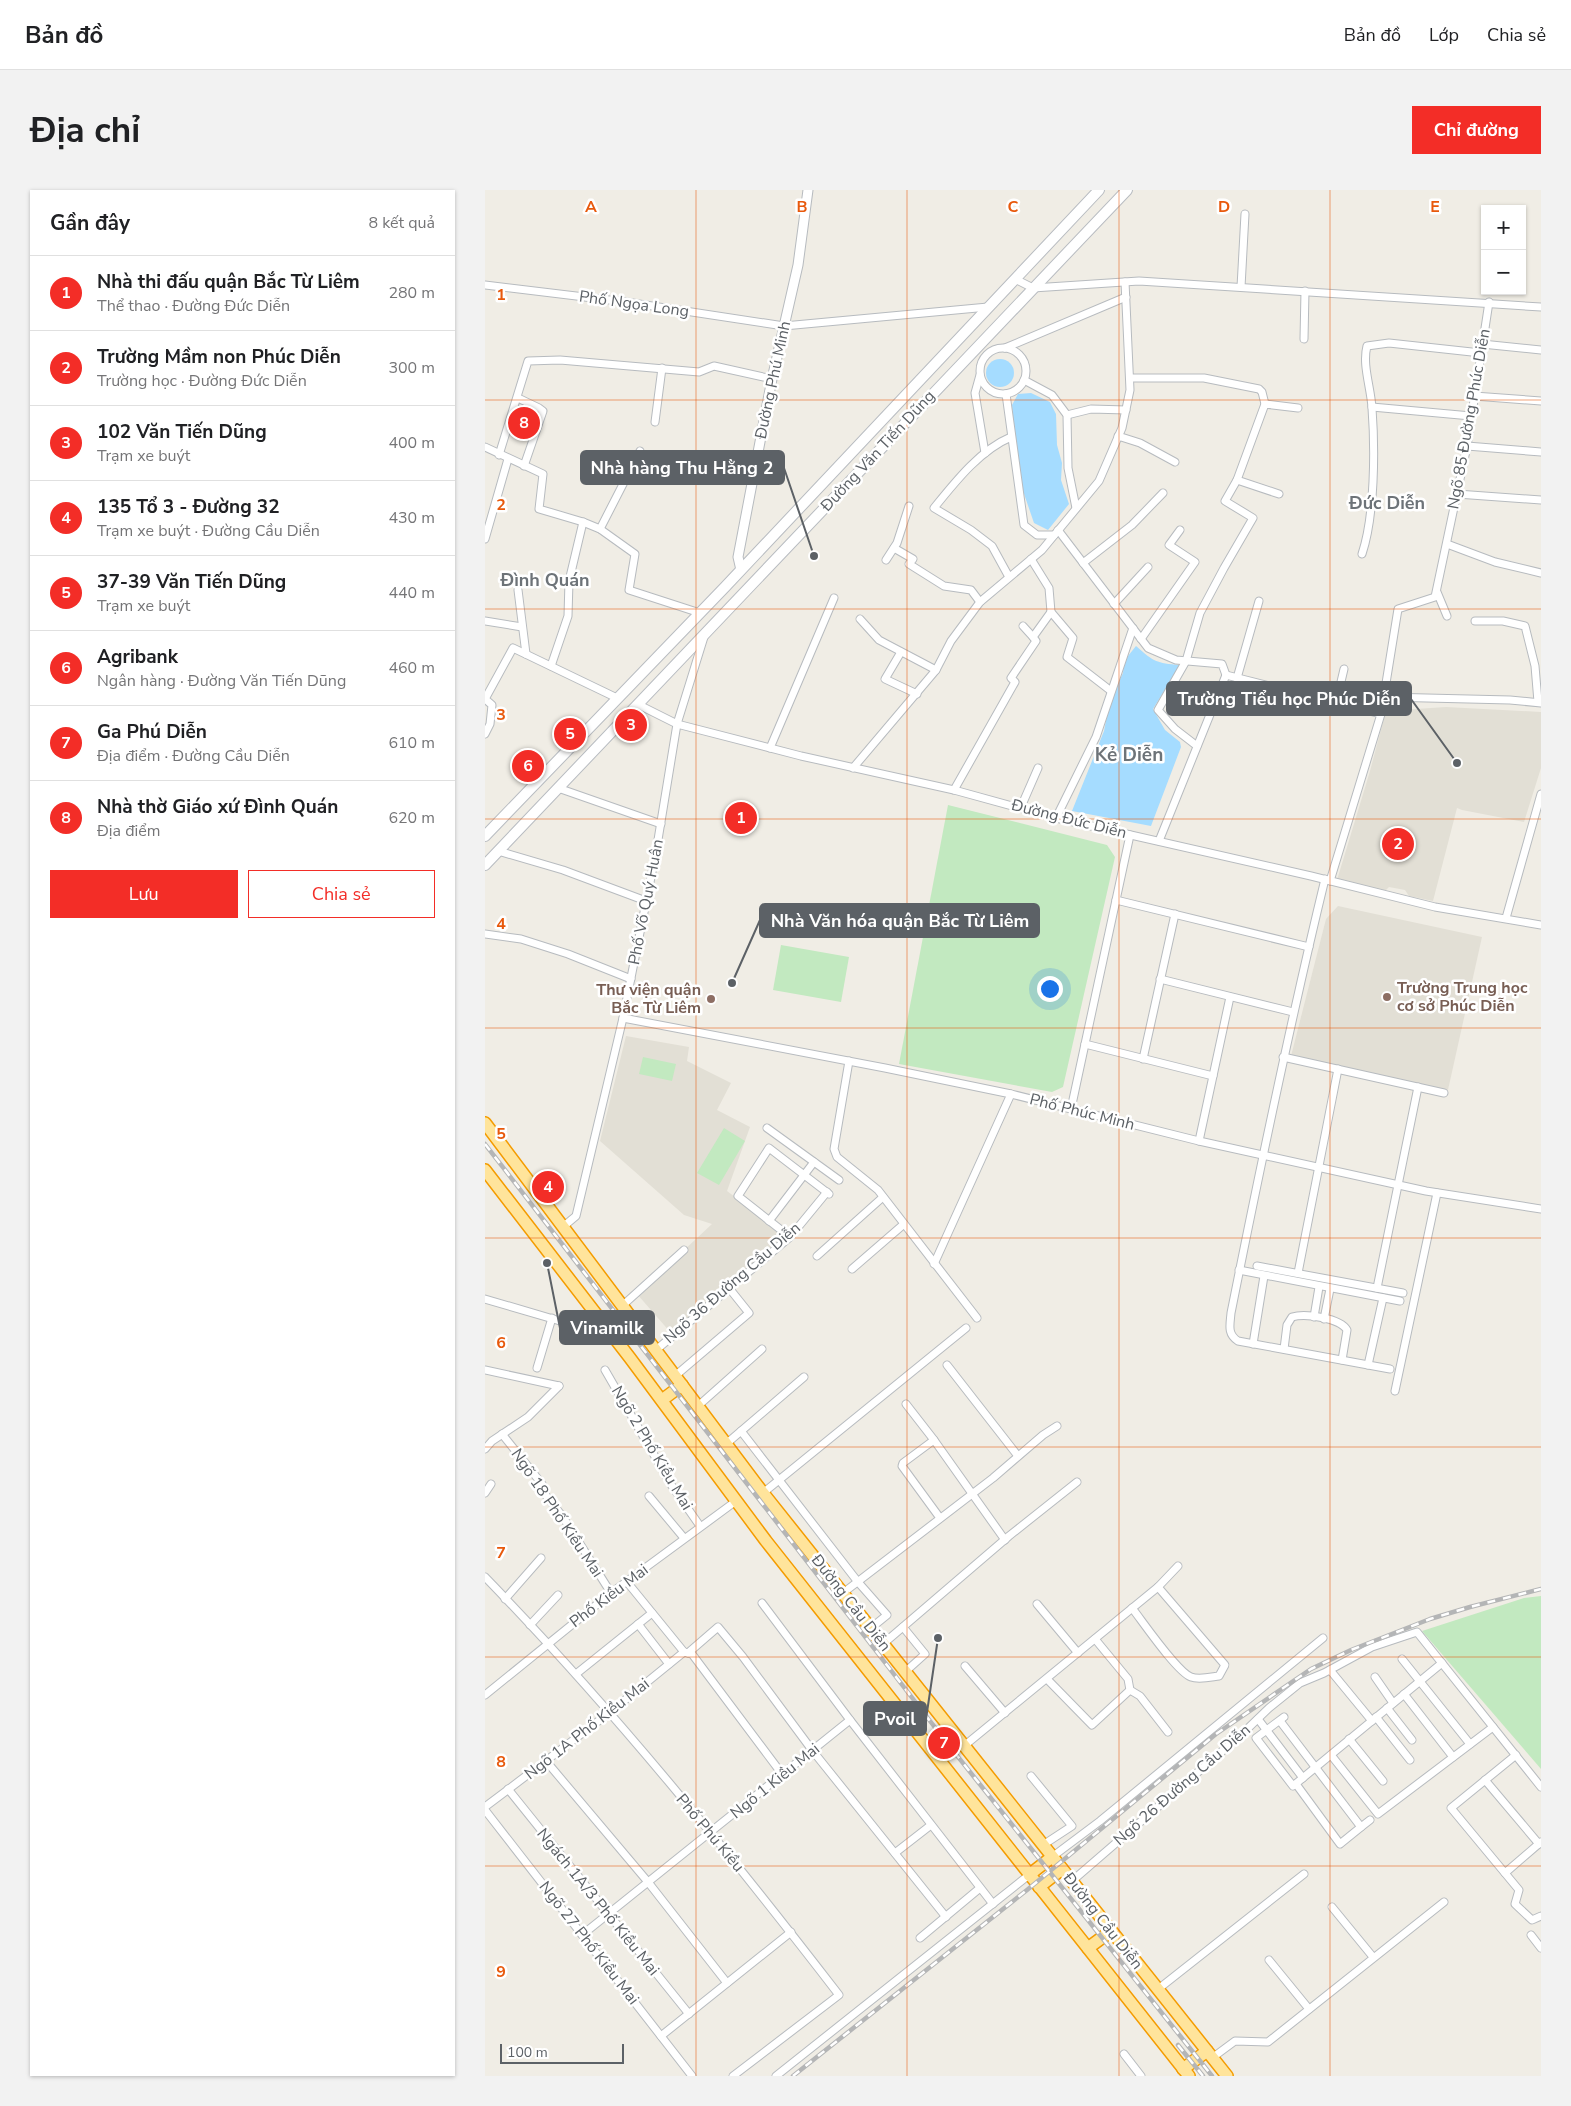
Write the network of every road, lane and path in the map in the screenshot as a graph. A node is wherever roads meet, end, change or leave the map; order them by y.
1 (808, 190) edge
2 (1099, 190) edge
3 (1127, 190) edge
4 (1245, 214) dead end
5 (1015, 279) junction
6 (1125, 282) junction
7 (485, 285) edge
8 (1241, 287) junction
9 (1033, 288) junction
10 (1305, 291) junction
11 (1126, 297) junction
12 (1489, 302) junction
13 (989, 307) junction
14 (1541, 307) edge
15 (784, 326) junction
16 (987, 336) junction
17 (1305, 338) dead end
18 (1482, 344) junction
19 (1005, 348) junction
20 (1541, 350) edge
21 (990, 352) junction
22 (1481, 353) junction
23 (662, 368) junction
24 (980, 375) junction
25 (1129, 378) junction
26 (772, 379) junction
27 (1024, 380) junction
28 (1006, 394) junction
29 (1474, 396) junction
30 (517, 398) junction
31 (1541, 401) edge
32 (1265, 404) junction
33 (1372, 407) junction
34 (1297, 408) dead end
35 (1126, 410) junction
36 (1067, 415) junction
37 (1471, 416) junction
38 (655, 422) dead end
39 (1011, 436) junction
40 (1118, 436) junction
41 (1467, 446) junction
42 (485, 447) edge
43 (640, 451) dead end
44 (1541, 452) edge
45 (985, 453) junction
46 (499, 454) junction
47 (508, 459) junction
48 (1175, 462) dead end
49 (523, 466) junction
50 (1237, 480) junction
51 (1163, 493) dead end
52 (1279, 494) dead end
53 (1457, 494) junction
54 (1541, 500) edge
55 (909, 506) dead end
56 (1076, 508) junction
57 (583, 522) junction
58 (600, 529) junction
59 (1180, 530) dead end
60 (1056, 533) junction
61 (485, 539) edge
62 (1447, 544) junction
63 (894, 548) junction
64 (1362, 554) dead end
65 (1031, 559) junction
66 (886, 560) dead end
67 (1083, 563) junction
68 (1148, 567) dead end
69 (741, 570) junction
70 (1541, 573) edge
71 (1009, 577) junction
72 (518, 590) dead end
73 (1437, 592) junction
74 (835, 598) dead end
75 (1259, 601) dead end
76 (980, 602) junction
77 (1114, 604) junction
78 (1051, 612) junction
79 (700, 613) junction
80 (1447, 616) dead end
81 (860, 619) dead end
82 (485, 621) edge
83 (1475, 621) dead end
84 (522, 626) junction
85 (1023, 626) dead end
86 (1133, 628) junction
87 (705, 632) junction
88 (1033, 638) junction
89 (1141, 639) junction
90 (901, 652) junction
91 (526, 654) junction
92 (1186, 661) junction
93 (551, 666) junction
94 (1344, 669) dead end
95 (936, 670) junction
96 (1226, 675) junction
97 (1237, 678) junction
98 (1111, 691) junction
99 (917, 694) junction
100 (1385, 697) junction
101 (485, 698) edge
102 (617, 698) junction
103 (1539, 702) edge
104 (1337, 703) junction
105 (637, 704) junction
106 (1381, 714) junction
107 (677, 724) junction
108 (485, 733) edge
109 (1197, 746) junction
110 (769, 748) junction
111 (853, 768) junction
112 (1038, 768) dead end
113 (558, 788) junction
114 (954, 790) junction
115 (1541, 794) edge
116 (1539, 805) edge
117 (1021, 807) junction
118 (1056, 818) junction
119 (661, 824) junction
120 (1129, 835) junction
121 (485, 836) edge
122 (1159, 841) junction
123 (498, 851) junction
124 (485, 865) edge
125 (1328, 880) junction
126 (1116, 900) junction
127 (646, 901) junction
128 (1175, 914) junction
129 (1506, 918) junction
130 (1541, 925) edge
131 (485, 934) edge
132 (1309, 946) junction
133 (631, 979) junction
134 (1160, 979) junction
135 (1230, 997) junction
136 (1293, 1012) junction
137 (623, 1018) junction
138 (1085, 1044) junction
139 (1283, 1057) junction
140 (1143, 1059) junction
141 (849, 1061) junction
142 (1338, 1069) junction
143 (1213, 1076) junction
144 (1418, 1087) junction
145 (1445, 1093) dead end
146 (1011, 1094) junction
147 (1071, 1109) junction
148 (485, 1124) edge
149 (767, 1128) dead end
150 (1199, 1141) junction
151 (1262, 1156) junction
152 (814, 1162) junction
153 (1318, 1168) junction
154 (485, 1170) edge
155 (805, 1175) junction
156 (839, 1180) dead end
157 (1399, 1186) junction
158 (1437, 1193) junction
159 (883, 1197) junction
160 (1541, 1209) edge
161 (769, 1221) junction
162 (904, 1224) junction
163 (564, 1226) junction
164 (790, 1237) junction
165 (684, 1250) dead end
166 (817, 1256) dead end
167 (934, 1264) junction
168 (1257, 1266) dead end
169 (853, 1269) dead end
170 (1239, 1270) junction
171 (1298, 1273) junction
172 (1264, 1276) junction
173 (1319, 1287) junction
174 (729, 1288) junction
175 (1377, 1288) junction
176 (1330, 1289) junction
177 (1403, 1293) dead end
178 (1383, 1298) junction
179 (485, 1299) edge
180 (1401, 1301) dead end
181 (622, 1306) junction
182 (1314, 1317) junction
183 (552, 1318) junction
184 (599, 1318) junction
185 (977, 1318) dead end
186 (1324, 1319) junction
187 (966, 1328) dead end
188 (1253, 1344) junction
189 (762, 1349) dead end
190 (1284, 1349) junction
191 (656, 1350) junction
192 (1342, 1360) junction
193 (947, 1365) dead end
194 (1369, 1365) junction
195 (537, 1368) dead end
196 (485, 1370) edge
197 (605, 1370) dead end
198 (1390, 1370) dead end
199 (804, 1377) dead end
200 (679, 1380) junction
201 (1395, 1391) dead end
202 (662, 1400) junction
203 (906, 1404) dead end
204 (698, 1406) junction
205 (1057, 1426) dead end
206 (741, 1431) junction
207 (503, 1434) junction
208 (934, 1440) junction
209 (726, 1444) junction
210 (485, 1449) edge
211 (1018, 1456) junction
212 (779, 1481) junction
213 (1077, 1482) dead end
214 (491, 1484) dead end
215 (485, 1493) edge
216 (763, 1493) junction
217 (972, 1494) junction
218 (649, 1496) dead end
219 (737, 1501) junction
220 (940, 1518) junction
221 (700, 1526) junction
222 (684, 1538) junction
223 (1005, 1540) junction
224 (541, 1558) dead end
225 (1178, 1566) dead end
226 (485, 1577) edge
227 (627, 1582) junction
228 (858, 1582) junction
229 (1158, 1587) junction
230 (611, 1593) junction
231 (843, 1593) junction
232 (558, 1595) dead end
233 (505, 1599) junction
234 (762, 1603) dead end
235 (1037, 1604) dead end
236 (1132, 1608) junction
237 (652, 1613) junction
238 (638, 1624) junction
239 (530, 1625) junction
240 (903, 1627) junction
241 (871, 1628) junction
242 (1323, 1638) dead end
243 (1095, 1639) junction
244 (548, 1642) junction
245 (883, 1644) junction
246 (686, 1653) junction
247 (1079, 1653) junction
248 (1402, 1659) dead end
249 (1442, 1663) junction
250 (669, 1664) junction
251 (965, 1666) dead end
252 (1330, 1670) junction
253 (905, 1672) junction
254 (576, 1674) junction
255 (1375, 1677) dead end
256 (1047, 1679) junction
257 (1420, 1681) junction
258 (1130, 1690) junction
259 (1404, 1694) junction
260 (485, 1695) edge
261 (1393, 1703) junction
262 (1387, 1708) junction
263 (609, 1713) junction
264 (1005, 1713) junction
265 (1258, 1719) junction
266 (1374, 1719) junction
267 (850, 1720) junction
268 (1493, 1727) junction
269 (1267, 1730) junction
270 (1168, 1732) dead end
271 (1349, 1739) junction
272 (1412, 1740) dead end
273 (1470, 1744) junction
274 (964, 1746) junction
275 (812, 1750) junction
276 (1331, 1755) junction
277 (1516, 1755) junction
278 (1453, 1757) junction
279 (1410, 1760) dead end
280 (546, 1761) junction
281 (1316, 1767) junction
282 (782, 1774) junction
283 (1031, 1776) dead end
284 (1303, 1778) junction
285 (1485, 1780) junction
286 (1383, 1781) dead end
287 (1296, 1784) junction
288 (1541, 1787) edge
289 (508, 1789) junction
290 (485, 1809) edge
291 (1370, 1820) dead end
292 (931, 1825) junction
293 (1361, 1827) junction
294 (710, 1833) junction
295 (1540, 1843) edge
296 (1043, 1845) junction
297 (895, 1853) junction
298 (1052, 1857) junction
299 (1062, 1869) junction
300 (1505, 1873) junction
301 (1304, 1874) dead end
302 (1029, 1875) junction
303 (1072, 1881) junction
304 (648, 1882) junction
305 (1039, 1887) junction
306 (980, 1888) junction
307 (1443, 1902) dead end
308 (993, 1904) junction
309 (1332, 1907) dead end
310 (608, 1914) junction
311 (947, 1916) junction
312 (1541, 1916) edge
313 (1111, 1931) junction
314 (791, 1932) junction
315 (582, 1934) junction
316 (1531, 1935) dead end
317 (920, 1938) dead end
318 (1088, 1948) junction
319 (1541, 1948) edge
320 (1373, 1957) junction
321 (1269, 1960) dead end
322 (727, 1983) junction
323 (1157, 1990) junction
324 (1309, 2009) junction
325 (689, 2014) junction
326 (661, 2036) junction
327 (1124, 2054) dead end
328 (1210, 2054) junction
329 (1186, 2072) edge
330 (692, 2076) edge
331 (733, 2076) edge
332 (776, 2076) edge
333 (1141, 2076) edge
334 (1227, 2076) edge

1 - 15 street, Đường Phú Minh
2 - 5 main road, Đường Văn Tiến Dũng
3 - 9 main road, Đường Văn Tiến Dũng
4 - 8 street
5 - 9 street
5 - 13 main road, Đường Văn Tiến Dũng
6 - 8 street
6 - 9 street
6 - 11 street
7 - 15 street, Phố Ngọa Long
8 - 10 street
9 - 16 main road, Đường Văn Tiến Dũng
10 - 12 street
10 - 17 street
11 - 19 street
11 - 25 street
12 - 14 street
12 - 18 street, Ngõ 85 Đường Phúc Diễn
13 - 15 street, Phố Ngọa Long
13 - 69 main road, Đường Văn Tiến Dũng
15 - 26 street, Đường Phú Minh
16 - 21 street
16 - 87 main road, Đường Văn Tiến Dũng
18 - 20 street
18 - 22 street, Ngõ 85 Đường Phúc Diễn
19 - 21 street
19 - 27 street
21 - 24 street
22 - 29 street, Ngõ 85 Đường Phúc Diễn
22 - 33 street
23 - 26 street
23 - 30 street
23 - 38 street
24 - 28 street
24 - 45 street
25 - 32 street
25 - 35 street
26 - 69 street, Đường Phú Minh
27 - 28 street
27 - 36 street
28 - 39 street
29 - 31 street
29 - 37 street, Ngõ 85 Đường Phúc Diễn
30 - 46 street
30 - 49 street
32 - 34 street
32 - 50 street
33 - 37 street
33 - 64 street
35 - 36 street
35 - 40 street
36 - 56 street
37 - 41 street, Ngõ 85 Đường Phúc Diễn
39 - 45 street
39 - 60 street
40 - 48 street
40 - 56 street
41 - 44 street
41 - 53 street, Ngõ 85 Đường Phúc Diễn
42 - 46 street
43 - 58 street
45 - 71 street
46 - 47 street
47 - 49 street
47 - 61 street
49 - 57 street
50 - 52 street
50 - 92 street
51 - 67 street
53 - 54 street
53 - 62 street, Ngõ 85 Đường Phúc Diễn
55 - 63 street
56 - 60 street
57 - 58 street
57 - 93 street
58 - 79 street
59 - 89 street
60 - 65 street
60 - 67 street
62 - 70 street
62 - 73 street, Ngõ 85 Đường Phúc Diễn
63 - 66 street
63 - 76 street
65 - 71 street
65 - 78 street
67 - 77 street
68 - 77 street
69 - 79 main road, Đường Văn Tiến Dũng
71 - 76 street
72 - 84 street
73 - 80 street
73 - 100 street
74 - 110 street
75 - 97 street
76 - 95 street
77 - 86 street
78 - 88 street
78 - 98 street
79 - 102 main road, Đường Văn Tiến Dũng
81 - 90 street
82 - 84 street
83 - 103 street
84 - 91 street
85 - 88 street
86 - 89 street
86 - 98 street
87 - 105 main road, Đường Văn Tiến Dũng
87 - 107 street, Phố Võ Quý Huân
88 - 114 street
89 - 92 street
90 - 95 street
90 - 99 street
91 - 93 street
91 - 101 street
92 - 96 street
92 - 109 street
93 - 102 street
94 - 104 street
95 - 99 street
96 - 97 street
96 - 109 street
97 - 104 street
98 - 118 street
99 - 111 street
100 - 103 street
100 - 106 street
101 - 108 street
102 - 121 main road, Đường Văn Tiến Dũng
104 - 106 street
105 - 107 street, Đường Đức Diễn
105 - 113 main road, Đường Văn Tiến Dũng
106 - 125 street
107 - 110 street, Đường Đức Diễn
107 - 119 street, Phố Võ Quý Huân
109 - 122 street
110 - 111 street, Đường Đức Diễn
111 - 114 street, Đường Đức Diễn
112 - 117 street
113 - 119 street
113 - 123 main road, Đường Văn Tiến Dũng
114 - 117 street, Đường Đức Diễn
115 - 116 street
116 - 129 street
117 - 118 street, Đường Đức Diễn
118 - 120 street, Đường Đức Diễn
119 - 127 street, Phố Võ Quý Huân
120 - 122 street, Đường Đức Diễn
120 - 126 street
122 - 125 street, Đường Đức Diễn
123 - 124 main road, Đường Văn Tiến Dũng
123 - 127 street
125 - 129 street, Đường Đức Diễn
125 - 132 street
126 - 128 street
126 - 138 street
127 - 133 street, Phố Võ Quý Huân
128 - 132 street
128 - 134 street
129 - 130 street, Đường Đức Diễn
131 - 133 street
132 - 136 street
133 - 137 street, Phố Võ Quý Huân
134 - 135 street
134 - 140 street
135 - 136 street
135 - 143 street
136 - 139 street
137 - 141 street, Phố Phúc Minh
137 - 163 street, Phố Võ Quý Huân
138 - 140 street
138 - 147 street
139 - 142 street
139 - 151 street
140 - 143 street
141 - 146 street, Phố Phúc Minh
141 - 159 street
142 - 144 street
142 - 153 street
143 - 150 street
144 - 145 street
144 - 157 street
146 - 147 street, Phố Phúc Minh
146 - 167 street
147 - 150 street, Phố Phúc Minh
148 - 163 highway, Đường Cầu Diễn
149 - 152 street
150 - 151 street, Phố Phúc Minh
151 - 153 street, Phố Phúc Minh
151 - 170 street
152 - 155 street
152 - 156 street
153 - 157 street, Phố Phúc Minh
153 - 171 street
154 - 184 highway, Đường Cầu Diễn
155 - 161 street
155 - 161 street
155 - 164 street, Ngõ 36 Đường Cầu Diễn
157 - 158 street, Phố Phúc Minh
157 - 175 street
158 - 160 street, Phố Phúc Minh
158 - 201 street
159 - 162 street
159 - 166 street
161 - 164 street
162 - 167 street
162 - 169 street
163 - 181 highway, Đường Cầu Diễn
164 - 174 street, Ngõ 36 Đường Cầu Diễn
165 - 181 street
167 - 185 street
168 - 171 street
170 - 172 street
170 - 188 street
171 - 175 street
172 - 173 street
172 - 188 street
173 - 176 street
173 - 182 street
174 - 191 street, Ngõ 36 Đường Cầu Diễn
174 - 200 street
175 - 177 street
176 - 178 street
176 - 186 street
178 - 180 street
178 - 194 street
179 - 183 street
181 - 191 highway, Đường Cầu Diễn
182 - 186 street
182 - 190 street
183 - 184 street
183 - 195 street
184 - 202 highway, Đường Cầu Diễn
186 - 192 street
187 - 212 street
188 - 190 street
189 - 204 street
190 - 192 street
191 - 200 highway, Đường Cầu Diễn
192 - 194 street
193 - 211 street
194 - 198 street
196 - 207 street
197 - 221 street, Ngõ 2 Phố Kiều Mai
199 - 206 street
200 - 202 highway
200 - 204 highway, Đường Cầu Diễn
202 - 219 highway, Đường Cầu Diễn
203 - 208 street
204 - 209 highway, Đường Cầu Diễn
205 - 211 street
206 - 209 street
206 - 212 street
207 - 210 street
207 - 230 street, Ngõ 18 Phố Kiều Mai
208 - 217 street
208 - 220 street
209 - 216 highway, Đường Cầu Diễn
211 - 217 street
212 - 216 street
212 - 228 street
213 - 223 street
214 - 215 street
216 - 231 highway, Đường Cầu Diễn
217 - 220 street
217 - 223 street
218 - 222 street
219 - 221 street, Phố Kiều Mai
219 - 302 highway, Đường Cầu Diễn
220 - 228 street
221 - 222 street, Phố Kiều Mai
222 - 227 street, Phố Kiều Mai
223 - 240 street
224 - 233 street
225 - 229 street
226 - 233 street, Phố Phú Kiều
227 - 230 street, Phố Kiều Mai
227 - 237 street
228 - 231 street
228 - 241 street
229 - 236 street
229 - 236 street
230 - 244 street, Phố Kiều Mai
231 - 241 highway, Đường Cầu Diễn
232 - 239 street
233 - 239 street, Phố Phú Kiều
234 - 267 street
235 - 247 street
236 - 243 street
237 - 238 street
237 - 246 street
238 - 250 street
238 - 254 street
239 - 244 street, Phố Phú Kiều
240 - 245 street
240 - 253 street
241 - 245 highway, Đường Cầu Diễn
242 - 298 street
243 - 247 street
243 - 258 street
244 - 254 street, Phố Phú Kiều
244 - 260 street, Phố Kiều Mai
245 - 253 highway, Đường Cầu Diễn
246 - 250 street, Ngõ 1A Phố Kiều Mai
246 - 275 street, Ngõ 1A Phố Kiều Mai
246 - 282 street
247 - 256 street
248 - 257 street
249 - 252 street
249 - 257 street
249 - 268 street
250 - 263 street, Ngõ 1A Phố Kiều Mai
251 - 264 street
252 - 265 street
252 - 266 street
253 - 274 highway, Đường Cầu Diễn
254 - 263 street, Phố Phú Kiều
255 - 261 street
256 - 258 street
256 - 264 street
257 - 259 street
257 - 273 street
258 - 270 street
259 - 261 street
259 - 278 street
261 - 262 street
262 - 266 street
262 - 272 street
263 - 280 street, Ngõ 1A Phố Kiều Mai
263 - 294 street, Phố Phú Kiều
264 - 274 street
265 - 269 street, Ngõ 26 Đường Cầu Diễn
265 - 303 street, Ngõ 26 Đường Cầu Diễn
266 - 271 street
266 - 279 street
267 - 275 street, Ngõ 1 Kiều Mai
267 - 292 street
268 - 273 street
268 - 277 street
269 - 281 street
269 - 284 street, Ngõ 26 Đường Cầu Diễn
269 - 287 street
271 - 276 street
271 - 286 street
273 - 278 street
274 - 296 highway, Đường Cầu Diễn
275 - 282 street, Ngõ 1 Kiều Mai
275 - 297 street
276 - 278 street
276 - 281 street
277 - 285 street
277 - 288 street
280 - 289 street, Ngõ 1A Phố Kiều Mai
280 - 304 street
281 - 284 street
281 - 293 street
282 - 294 street, Ngõ 1 Kiều Mai
283 - 296 street
284 - 287 street
285 - 295 street
285 - 300 street
287 - 293 street
289 - 290 street, Ngõ 1A Phố Kiều Mai
289 - 310 street, Ngách 1A/3 Phố Kiều Mai
290 - 315 street, Ngõ 27 Phố Kiều Mai
291 - 293 street
292 - 297 street
292 - 306 street
294 - 304 street, Ngõ 1 Kiều Mai
294 - 314 street, Phố Phú Kiều
295 - 300 street
296 - 298 highway, Đường Cầu Diễn
297 - 311 street
298 - 299 highway, Đường Cầu Diễn
298 - 302 highway
299 - 303 highway, Đường Cầu Diễn
299 - 305 highway
300 - 312 street
301 - 323 street
302 - 305 highway, Đường Cầu Diễn
302 - 308 street
303 - 313 highway, Đường Cầu Diễn
304 - 310 street, Ngõ 1 Kiều Mai
304 - 322 street
305 - 318 highway, Đường Cầu Diễn
306 - 308 street
306 - 311 street
307 - 320 street
308 - 332 street
309 - 320 street
310 - 315 street, Ngõ 1 Kiều Mai
310 - 325 street, Ngách 1A/3 Phố Kiều Mai
311 - 317 street
313 - 318 highway
313 - 323 highway, Đường Cầu Diễn
314 - 322 street
314 - 331 street, Phố Phú Kiều
315 - 326 street, Ngõ 27 Phố Kiều Mai
316 - 319 street
318 - 329 highway, Đường Cầu Diễn
320 - 324 street
321 - 324 street
322 - 325 street
323 - 328 highway, Đường Cầu Diễn
324 - 328 street
325 - 326 street
326 - 330 street, Ngõ 27 Phố Kiều Mai
327 - 333 street
328 - 329 highway
328 - 334 highway, Đường Cầu Diễn

